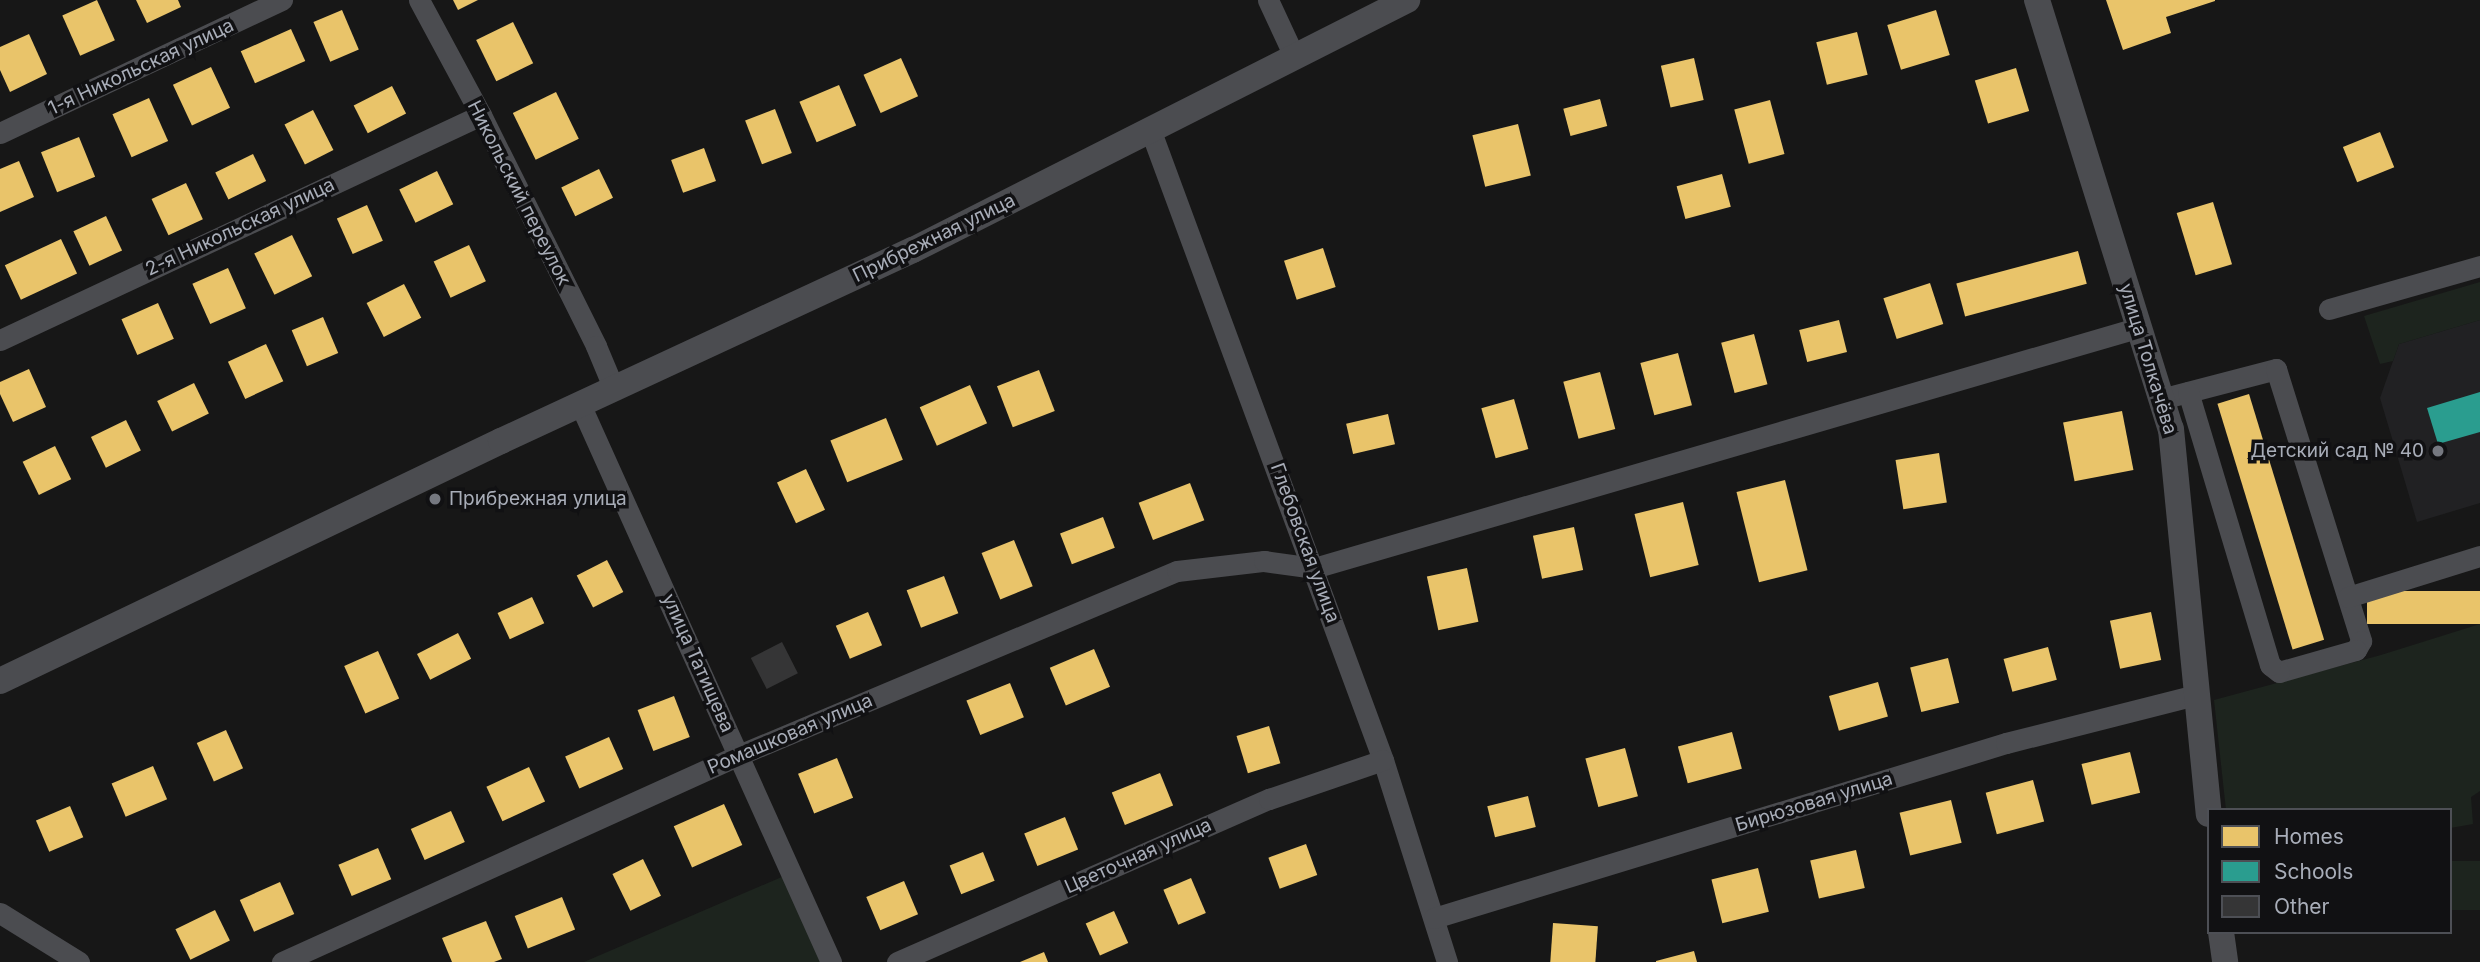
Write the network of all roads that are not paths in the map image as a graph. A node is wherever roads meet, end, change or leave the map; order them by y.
1 (282, 0) edge
2 (419, 0) edge
3 (1268, 0) edge
4 (1407, 0) edge
5 (2037, 0) edge
6 (1294, 56) junction
7 (481, 115) junction
8 (1150, 129) junction
9 (0, 133) edge
10 (2480, 266) edge
11 (2329, 309) dead end
12 (2140, 327) junction
13 (0, 340) edge
14 (614, 388) junction
15 (2188, 392) junction
16 (2161, 399) junction
17 (580, 404) junction
18 (2480, 556) edge
19 (1314, 568) junction
20 (2348, 597) junction
21 (0, 681) edge
22 (2196, 695) junction
23 (739, 754) junction
24 (1383, 760) junction
25 (2208, 808) edge
26 (0, 913) edge
27 (1434, 918) junction
28 (2221, 934) edge
29 (79, 962) edge
30 (282, 962) edge
31 (831, 962) edge
32 (897, 962) edge
33 (1447, 962) edge
34 (2225, 962) edge

1 - 9 street, 1-я Никольская улица
2 - 7 street, Никольский переулок
3 - 6 street
4 - 6 street, Прибрежная улица
5 - 12 street, улица Толкачёва
6 - 8 street, Прибрежная улица
7 - 13 street, 2-я Никольская улица
7 - 14 street, Никольский переулок
8 - 14 street, Прибрежная улица
8 - 19 street, Глебовская улица
10 - 11 street
12 - 16 street, улица Толкачёва
12 - 19 street
14 - 17 street, Прибрежная улица
15 - 16 street
15 - 20 street
15 - 20 street
16 - 22 street, улица Толкачёва
17 - 21 street, Прибрежная улица
17 - 23 street, улица Татищева
18 - 20 street
19 - 23 street, Ромашковая улица
19 - 24 street, Глебовская улица
22 - 25 street, улица Толкачёва
22 - 27 street, Бирюзовая улица
23 - 30 street, Ромашковая улица
23 - 31 street, улица Татищева
24 - 27 street, Глебовская улица
24 - 32 street, Цветочная улица
26 - 29 street
27 - 33 street, Глебовская улица
28 - 34 street

